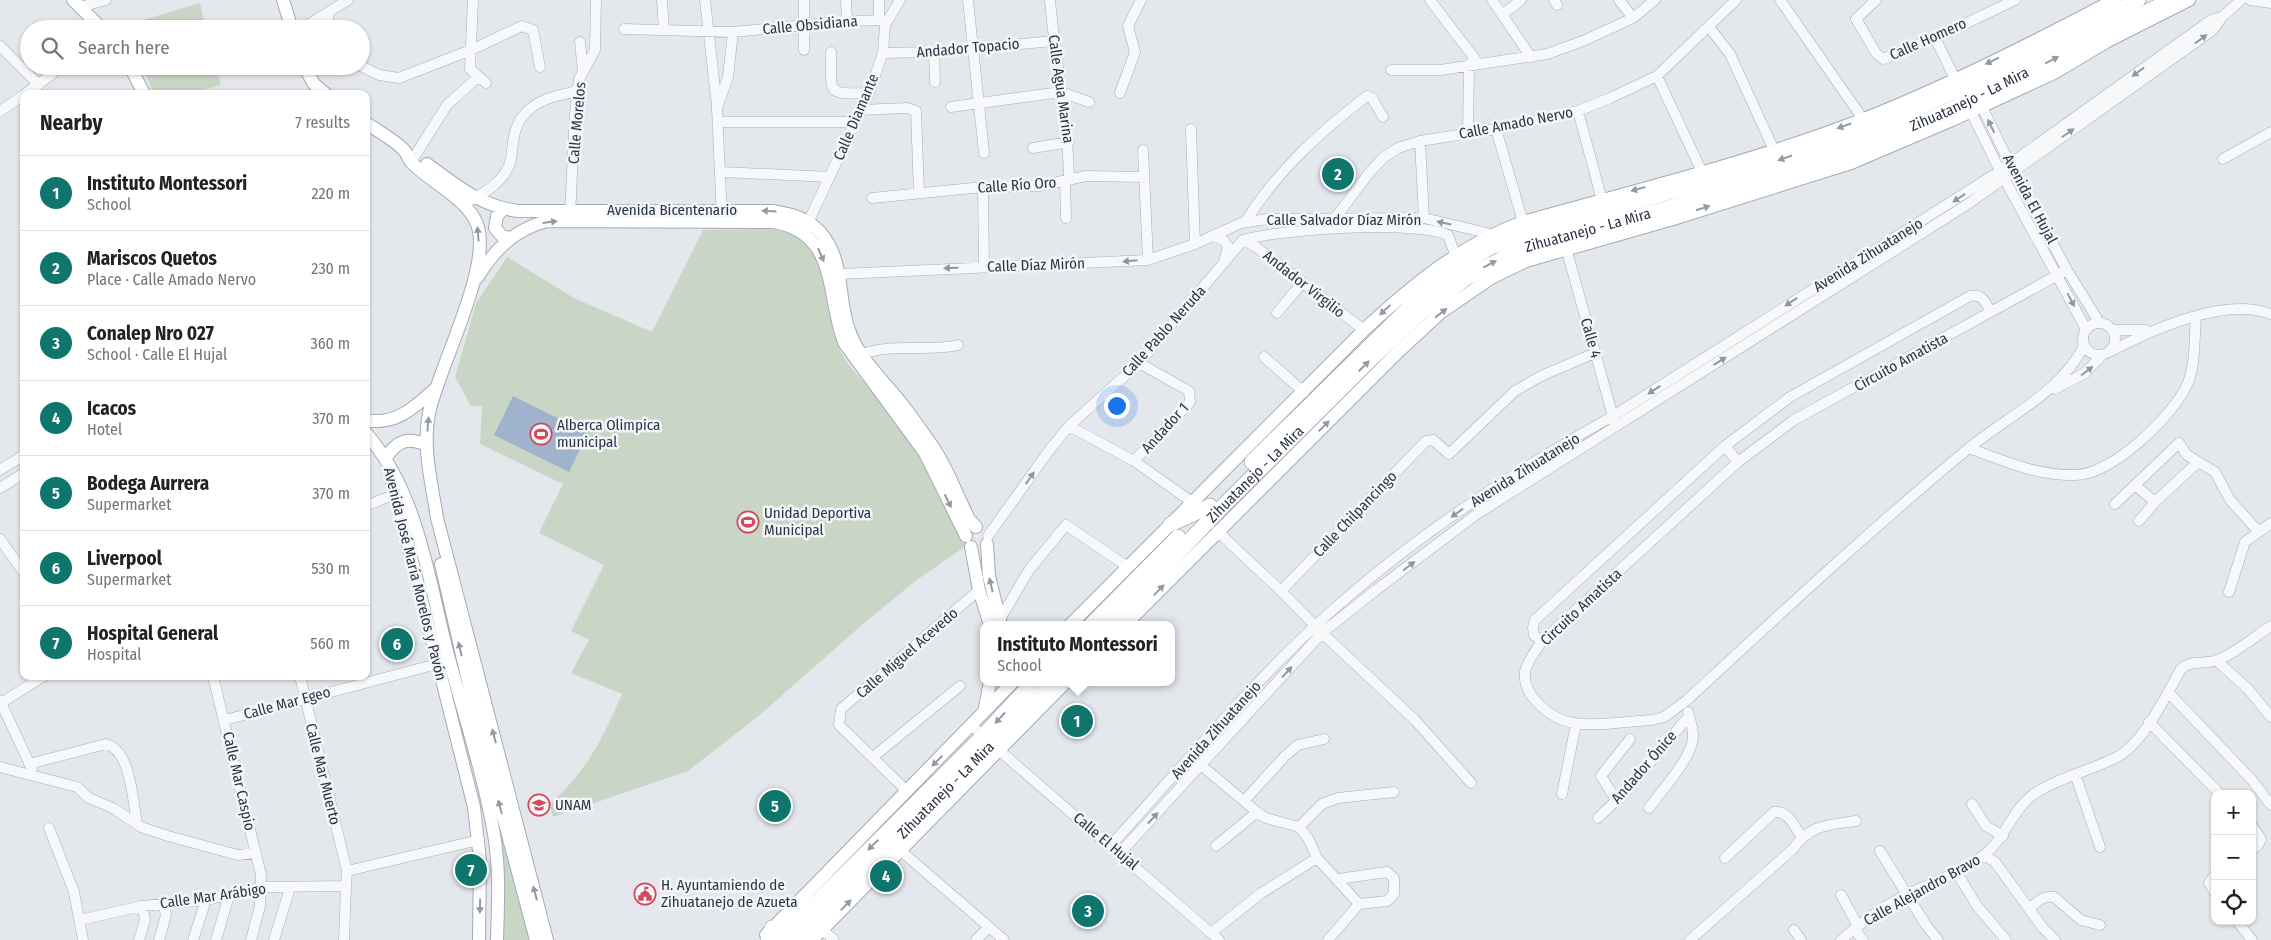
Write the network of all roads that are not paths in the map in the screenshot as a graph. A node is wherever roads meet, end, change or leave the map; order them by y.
1 (106, 0) edge
2 (283, 0) edge
3 (473, 0) edge
4 (596, 0) edge
5 (662, 0) edge
6 (705, 0) edge
7 (804, 0) edge
8 (846, 0) edge
9 (879, 0) edge
10 (900, 0) edge
11 (968, 0) edge
12 (1050, 0) edge
13 (1129, 0) edge
14 (1141, 0) edge
15 (1430, 0) edge
16 (1492, 0) edge
17 (1521, 0) edge
18 (1655, 0) edge
19 (1736, 0) edge
20 (1780, 0) edge
21 (1876, 0) edge
22 (2015, 0) edge
23 (2114, 0) edge
24 (2138, 0) edge
25 (2171, 0) edge
26 (2190, 0) edge
27 (2241, 0) edge
28 (2250, 0) edge
29 (1623, 1) edge
30 (342, 2) edge
31 (2271, 3) edge
32 (77, 4) edge
33 (327, 14) junction
34 (1133, 14) junction
35 (1502, 15) junction
36 (1633, 18) junction
37 (93, 20) edge
38 (289, 20) edge
39 (317, 20) edge
40 (329, 20) edge
41 (883, 20) junction
42 (847, 21) junction
43 (803, 25) junction
44 (1709, 27) junction
45 (624, 28) dead end
46 (664, 29) junction
47 (708, 31) junction
48 (732, 32) junction
49 (1935, 38) junction
50 (1053, 41) junction
51 (580, 42) dead end
52 (0, 46) edge
53 (972, 48) junction
54 (471, 50) junction
55 (804, 50) dead end
56 (831, 52) dead end
57 (934, 52) junction
58 (883, 54) junction
59 (1531, 57) junction
60 (1473, 64) junction
61 (20, 65) edge
62 (540, 67) dead end
63 (370, 70) edge
64 (1391, 70) dead end
65 (583, 72) junction
66 (30, 75) edge
67 (50, 75) edge
68 (134, 75) edge
69 (309, 75) edge
70 (1657, 76) junction
71 (935, 82) dead end
72 (39, 84) junction
73 (31, 90) edge
74 (142, 90) edge
75 (321, 90) edge
76 (578, 91) junction
77 (1061, 92) junction
78 (1969, 92) junction
79 (869, 93) junction
80 (1120, 93) dead end
81 (20, 97) edge
82 (1089, 102) dead end
83 (978, 103) junction
84 (951, 107) dead end
85 (717, 108) junction
86 (860, 110) junction
87 (0, 111) edge
88 (1578, 111) junction
89 (1383, 117) dead end
90 (1863, 119) junction
91 (719, 122) junction
92 (854, 122) junction
93 (370, 126) edge
94 (1191, 129) dead end
95 (1496, 130) junction
96 (1468, 132) junction
97 (2270, 134) edge
98 (1420, 141) junction
99 (1069, 142) junction
100 (1033, 148) dead end
101 (1143, 150) dead end
102 (1774, 150) junction
103 (984, 153) dead end
104 (414, 158) junction
105 (2223, 159) dead end
106 (2012, 168) junction
107 (722, 172) junction
108 (1702, 172) junction
109 (2002, 175) junction
110 (1144, 177) junction
111 (830, 178) junction
112 (1067, 180) junction
113 (982, 187) junction
114 (920, 193) junction
115 (872, 198) dead end
116 (475, 199) junction
117 (1602, 200) junction
118 (462, 204) junction
119 (504, 209) junction
120 (518, 211) junction
121 (1671, 213) junction
122 (570, 215) junction
123 (723, 216) junction
124 (1066, 218) dead end
125 (1335, 218) junction
126 (1424, 218) junction
127 (1246, 221) junction
128 (1523, 222) junction
129 (806, 227) junction
130 (1921, 228) junction
131 (1226, 230) joint
132 (1326, 230) junction
133 (1491, 234) junction
134 (515, 235) junction
135 (1213, 236) junction
136 (1242, 240) junction
137 (1195, 244) junction
138 (1566, 248) junction
139 (1456, 254) junction
140 (1148, 260) junction
141 (1224, 261) junction
142 (984, 267) junction
143 (2067, 270) junction
144 (840, 274) junction
145 (2058, 275) junction
146 (475, 283) junction
147 (1302, 283) junction
148 (1277, 312) dead end
149 (1991, 312) junction
150 (2271, 314) edge
151 (2196, 317) junction
152 (2099, 322) junction
153 (2086, 329) junction
154 (2154, 329) junction
155 (1364, 330) junction
156 (2112, 330) junction
157 (958, 345) dead end
158 (2084, 346) junction
159 (1595, 353) junction
160 (2105, 353) junction
161 (858, 357) junction
162 (1264, 357) dead end
163 (1139, 363) junction
164 (435, 389) junction
165 (1304, 392) junction
166 (2036, 399) junction
167 (1613, 416) junction
168 (370, 421) edge
169 (1070, 426) junction
170 (1616, 427) junction
171 (370, 438) edge
172 (427, 445) junction
173 (1725, 446) junction
174 (1969, 448) junction
175 (20, 458) edge
176 (386, 458) junction
177 (1134, 461) junction
178 (1738, 462) junction
179 (2197, 464) junction
180 (0, 470) edge
181 (20, 476) edge
182 (942, 478) junction
183 (2135, 485) junction
184 (0, 488) edge
185 (400, 493) junction
186 (1192, 502) junction
187 (2155, 502) junction
188 (370, 504) edge
189 (2115, 504) dead end
190 (1210, 506) junction
191 (2139, 521) dead end
192 (2271, 523) edge
193 (1171, 524) junction
194 (976, 527) junction
195 (1217, 531) junction
196 (2258, 531) junction
197 (0, 539) edge
198 (987, 540) junction
199 (969, 542) junction
200 (20, 567) edge
201 (1128, 567) junction
202 (978, 590) junction
203 (1281, 591) junction
204 (2230, 592) dead end
205 (996, 621) edge
206 (997, 621) edge
207 (998, 621) edge
208 (1074, 621) edge
209 (1095, 621) edge
210 (1113, 621) edge
211 (1129, 621) edge
212 (2271, 626) edge
213 (1318, 630) junction
214 (1542, 641) junction
215 (2216, 660) junction
216 (437, 664) junction
217 (37, 680) edge
218 (213, 680) edge
219 (301, 680) edge
220 (960, 686) dead end
221 (989, 686) edge
222 (1009, 686) edge
223 (1042, 688) edge
224 (2168, 692) junction
225 (305, 698) junction
226 (1686, 701) junction
227 (1, 702) edge
228 (983, 714) junction
229 (1689, 716) junction
230 (2271, 717) edge
231 (225, 720) junction
232 (2149, 722) junction
233 (1576, 724) junction
234 (471, 733) junction
235 (456, 738) junction
236 (986, 739) junction
237 (1324, 739) dead end
238 (1630, 739) dead end
239 (872, 757) junction
240 (29, 764) junction
241 (1202, 766) junction
242 (0, 767) edge
243 (2075, 774) junction
244 (35, 776) junction
245 (1471, 783) dead end
246 (2216, 790) edge
247 (907, 791) junction
248 (1394, 792) dead end
249 (1562, 794) dead end
250 (1616, 800) junction
251 (1244, 801) junction
252 (1972, 804) dead end
253 (2271, 805) edge
254 (936, 807) junction
255 (1649, 808) dead end
256 (1257, 812) junction
257 (1598, 818) dead end
258 (1856, 821) dead end
259 (137, 824) junction
260 (1299, 827) junction
261 (49, 828) dead end
262 (2256, 831) edge
263 (1802, 836) junction
264 (2004, 836) junction
265 (479, 840) junction
266 (1111, 845) junction
267 (1216, 846) dead end
268 (2100, 847) dead end
269 (2256, 847) edge
270 (900, 850) junction
271 (1880, 851) dead end
272 (1120, 854) junction
273 (1984, 855) junction
274 (257, 856) junction
275 (1317, 858) junction
276 (1725, 858) dead end
277 (347, 871) junction
278 (1956, 873) junction
279 (1338, 879) junction
280 (346, 886) junction
281 (262, 887) junction
282 (290, 888) junction
283 (1908, 894) junction
284 (1841, 895) dead end
285 (229, 896) junction
286 (206, 900) junction
287 (163, 903) junction
288 (1359, 904) junction
289 (142, 906) junction
290 (2029, 909) junction
291 (80, 920) junction
292 (2100, 925) dead end
293 (2240, 925) edge
294 (989, 927) junction
295 (1856, 927) junction
296 (823, 930) junction
297 (1794, 930) dead end
298 (1211, 933) junction
299 (773, 936) edge
300 (83, 940) edge
301 (139, 940) edge
302 (160, 940) edge
303 (193, 940) edge
304 (216, 940) edge
305 (251, 940) edge
306 (274, 940) edge
307 (344, 940) edge
308 (479, 940) edge
309 (497, 940) edge
310 (540, 940) edge
311 (761, 940) edge
312 (796, 940) edge
313 (812, 940) edge
314 (834, 940) edge
315 (976, 940) edge
316 (1004, 940) edge
317 (1219, 940) edge
318 (1328, 940) edge
319 (1690, 940) edge
320 (1801, 940) edge
321 (1841, 940) edge
322 (1863, 940) edge
323 (1938, 940) edge
324 (2006, 940) edge
325 (2055, 940) edge
326 (2252, 940) edge

1 - 32 street
2 - 38 main road
3 - 54 street
4 - 65 street, Calle Morelos
5 - 46 street
6 - 47 street
7 - 43 street
8 - 42 street
9 - 41 street, Calle Diamante
10 - 41 street, Calle Diamante
11 - 53 street
12 - 50 street, Calle Agua Marina
13 - 34 street
14 - 34 street
15 - 60 street
16 - 35 street
17 - 35 street
18 - 36 street
19 - 44 street, Calle Amado Nervo
20 - 90 street
21 - 49 street, Calle Homero
22 - 49 street, Calle Homero
23 -> 78 main road
24 - 78 highway, Zihuatanejo - La Mira
78 -> 25 highway, Zihuatanejo - La Mira
26 - 78 main road
27 - 106 street, Avenida Zihuatanejo
28 - 31 street
29 - 36 street
30 - 33 street
32 - 37 main road
33 - 39 street
33 - 40 street
34 - 80 street
35 - 59 street
36 - 59 street
41 - 42 street, Calle Obsidiana
41 - 58 street, Calle Diamante
42 - 43 street, Calle Obsidiana
43 - 48 street, Calle Obsidiana
43 - 55 street
44 - 70 street, Calle Amado Nervo
44 - 102 street
45 - 46 street
46 - 47 street
47 - 48 street
47 - 85 street
48 - 85 street
49 - 78 street
50 - 53 street, Andador Topacio
50 - 77 street, Calle Agua Marina
51 - 65 street
52 - 61 street
53 - 57 street, Andador Topacio
53 - 83 street
54 - 62 street
54 - 63 street
54 - 104 street
56 - 79 street
57 - 58 street, Andador Topacio
57 - 71 street
58 - 79 street, Calle Diamante
59 - 60 street
60 - 64 street
60 - 96 street
65 - 76 street, Calle Morelos
66 - 72 street
67 - 72 street
68 - 74 main road
69 - 75 main road
70 - 88 street, Calle Amado Nervo
70 - 108 street
72 - 73 street
76 - 116 street
76 - 122 street, Calle Morelos
77 - 82 street
77 - 83 street
77 - 99 street, Calle Agua Marina
78 - 90 main road
106 -> 78 street, Avenida El Hujal
78 - 109 street, Avenida El Hujal
121 -> 78 highway, Zihuatanejo - La Mira
78 -> 190 highway, Zihuatanejo - La Mira
79 - 86 street, Calle Diamante
81 - 87 street
83 - 84 street
83 - 103 street
85 - 91 street
86 - 92 street, Calle Diamante
86 - 114 street
88 - 95 street, Calle Amado Nervo
88 - 117 street
89 - 127 street
90 -> 102 main road
91 - 92 street
91 - 107 street
92 - 111 street, Calle Diamante
93 - 104 main road, Avenida Bicentenario
94 - 137 street
95 - 96 street, Calle Amado Nervo
95 - 128 street
96 - 98 street, Calle Amado Nervo
97 - 105 street
98 - 125 street, Calle Amado Nervo
98 - 126 street
99 - 100 street
99 - 112 street, Calle Agua Marina
101 - 110 street
102 - 108 main road
104 - 116 main road, Avenida Bicentenario
104 - 118 main road
106 - 109 street, Avenida Zihuatanejo
106 - 143 street, Avenida El Hujal
107 - 111 street
107 - 123 street
108 -> 117 main road
109 - 130 street, Avenida Zihuatanejo
109 - 145 street, Avenida El Hujal
110 - 112 street, Calle Río Oro
110 - 140 street
111 - 129 street, Calle Diamante
112 - 113 street, Calle Río Oro
112 - 124 street, Calle Agua Marina
113 - 114 street, Calle Río Oro
113 - 142 street
114 - 115 street, Calle Río Oro
116 - 118 street
116 - 119 main road, Avenida Bicentenario
117 - 128 main road
146 -> 118 main road
119 - 120 main road, Avenida Bicentenario
119 - 134 main road
120 - 122 main road, Avenida Bicentenario
120 - 134 main road
121 - 138 main road
210 -> 121 highway, Zihuatanejo - La Mira
122 - 123 main road, Avenida Bicentenario
134 -> 122 main road, Avenida Bicentenario
123 - 129 main road, Avenida Bicentenario
125 - 126 street, Calle Salvador Díaz Mirón
125 - 127 street, Calle Salvador Díaz Mirón
125 - 132 street, Calle Amado Nervo
133 -> 126 street, Calle Salvador Díaz Mirón
127 - 131 street, Calle Salvador Díaz Mirón
128 - 133 main road
129 - 144 main road, Avenida Bicentenario
129 -> 161 main road
130 -> 167 street, Avenida Zihuatanejo
170 -> 130 street, Avenida Zihuatanejo
131 - 135 street, Calle Díaz Mirón
132 - 136 street, Calle Salvador Díaz Mirón
132 - 139 street, Calle Salvador Díaz Mirón
133 - 139 main road
134 - 146 main road, Avenida Bicentenario
135 - 137 street, Calle Díaz Mirón
135 - 141 street
136 - 141 street, Calle Pablo Neruda
136 - 147 street, Andador Virgilio
137 - 140 street, Calle Díaz Mirón
138 - 159 street, Calle 4
195 -> 138 main road
139 -> 155 main road
140 -> 142 street, Calle Díaz Mirón
141 - 163 street, Calle Pablo Neruda
142 -> 144 street, Calle Díaz Mirón
143 - 145 street, Circuito Amatista
143 - 152 street, Avenida El Hujal
144 - 161 main road, Avenida Bicentenario
145 - 149 street, Circuito Amatista
145 -> 153 street, Avenida El Hujal
146 - 164 main road
147 - 148 street
147 - 155 street, Andador Virgilio
149 - 173 street
149 - 178 street, Circuito Amatista
150 - 151 street, Circuito Amatista
151 - 154 street, Circuito Amatista
151 - 174 street
152 - 153 street
152 - 156 street
153 - 158 street
154 - 156 street, Circuito Amatista
154 - 160 street, Circuito Amatista
155 - 165 main road
156 - 160 street
157 - 161 street
158 - 160 street
158 - 166 street, Circuito Amatista
159 - 167 street, Calle 4
159 - 203 street, Calle Chilpancingo
166 -> 160 street, Circuito Amatista
161 - 182 main road
162 - 165 street
163 - 169 street, Calle Pablo Neruda
163 - 177 street, Andador 1
164 - 168 main road
172 -> 164 main road
165 - 186 main road
166 - 174 street, Circuito Amatista
167 - 170 street, Calle 4
167 -> 213 street, Avenida Zihuatanejo
169 - 177 street
198 -> 169 street, Calle Pablo Neruda
213 -> 170 street, Avenida Zihuatanejo
171 - 176 main road
172 - 176 main road
310 -> 172 main road
173 - 178 street
173 - 214 street
174 - 226 street, Circuito Amatista
175 - 180 street
176 - 185 main road, Avenida José María Morelos y Pavón
177 - 186 street
178 - 214 street, Circuito Amatista
179 - 183 street
179 - 187 street
179 - 196 street
181 - 184 street
182 - 194 main road
182 -> 199 main road
183 - 187 street
183 - 189 street
185 - 188 street
185 - 216 main road, Avenida José María Morelos y Pavón
185 - 234 main road, Avenida José María Morelos y Pavón
186 - 193 main road
187 - 191 street
190 - 193 highway
190 - 209 highway, Zihuatanejo - La Mira
192 - 196 street
193 - 201 main road
194 - 198 main road
194 - 199 main road
195 - 203 street
211 -> 195 main road
196 - 204 street
197 - 200 street
198 - 199 main road
206 -> 198 main road
199 - 202 main road
201 - 207 street
201 - 208 main road
202 - 205 main road
202 - 239 street, Calle Miguel Acevedo
203 - 213 street
212 - 215 street, Calle Alejandro Bravo
241 -> 213 street, Avenida Zihuatanejo
213 - 245 street
213 - 266 street, Avenida Zihuatanejo
214 - 233 street, Circuito Amatista
215 - 224 street, Calle Alejandro Bravo
215 - 230 street
216 - 225 street, Calle Mar Egeo
216 - 235 main road, Avenida José María Morelos y Pavón
217 - 227 street
218 - 231 street, Calle Mar Caspio
219 - 225 street, Calle Mar Muerto
220 - 239 street
221 - 228 main road
222 - 228 main road
223 - 236 highway, Zihuatanejo - La Mira
224 - 232 street, Calle Alejandro Bravo
224 - 253 street
225 - 231 street, Calle Mar Egeo
225 - 277 street, Calle Mar Muerto
226 - 229 street
226 - 233 street, Circuito Amatista
227 - 240 street
228 - 236 main road
229 - 250 street, Andador Ónice
229 - 255 street
231 - 274 street, Calle Mar Caspio
232 - 243 street, Calle Alejandro Bravo
232 - 246 street
233 - 249 street
234 - 235 main road
234 - 309 main road, Avenida José María Morelos y Pavón
235 - 265 main road, Avenida José María Morelos y Pavón
236 -> 247 main road
236 - 254 highway, Zihuatanejo - La Mira
236 - 266 street, Calle El Hujal
236 -> 299 highway, Zihuatanejo - La Mira
237 - 251 street
238 - 250 street
239 - 247 street
240 - 244 street
240 - 259 street
241 - 251 street
272 -> 241 street, Avenida Zihuatanejo
242 - 244 street
243 - 264 street, Calle Alejandro Bravo
243 - 268 street
244 - 259 street
247 - 299 main road
248 - 260 street
250 - 257 street, Andador Ónice
251 - 256 street
252 - 264 street
254 - 270 main road
254 - 312 highway, Zihuatanejo - La Mira
256 - 260 street
256 - 267 street
258 - 263 street
259 - 274 street
260 - 275 street
261 - 291 street
262 - 269 street
263 - 276 street
263 - 319 street
264 - 273 street, Calle Alejandro Bravo
265 - 277 street
265 -> 308 main road, Avenida José María Morelos y Pavón
266 - 272 street, Calle El Hujal
270 - 294 street
296 -> 270 main road
271 - 283 street
272 - 298 street, Calle El Hujal
273 - 278 street, Calle Alejandro Bravo
273 - 290 street
274 - 281 street, Calle Mar Caspio
275 - 279 street
275 - 298 street
277 - 280 street
278 - 283 street, Calle Alejandro Bravo
278 - 324 street
279 - 288 street
279 - 288 street
280 - 282 street, Calle Mar Arábigo
280 - 307 street
281 - 282 street, Calle Mar Arábigo
281 - 285 street, Calle Mar Arábigo
281 - 305 street, Calle Mar Caspio
282 - 306 street
283 - 295 street, Calle Alejandro Bravo
283 - 323 street
284 - 295 street
285 - 286 street, Calle Mar Arábigo
285 - 304 street
286 - 287 street, Calle Mar Arábigo
286 - 303 street
287 - 289 street, Calle Mar Arábigo
287 - 302 street
288 - 318 street
289 - 291 street, Calle Mar Arábigo
289 - 301 street
290 - 292 street
290 - 325 street
291 - 300 street
293 - 326 street
294 - 315 street
294 - 316 street
295 - 321 street, Calle Alejandro Bravo
295 - 322 street
296 - 313 main road
296 - 314 street
297 - 320 street
298 - 317 street, Calle El Hujal
299 - 311 main road

